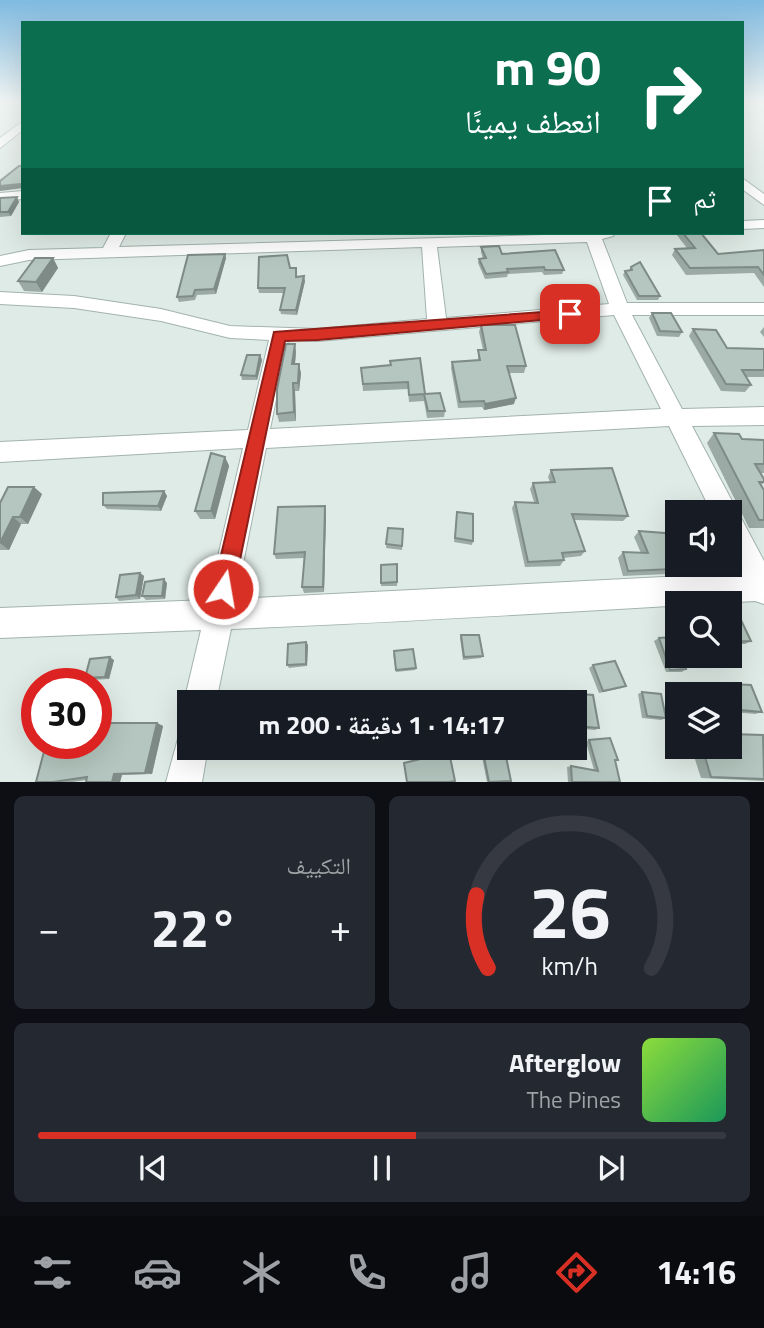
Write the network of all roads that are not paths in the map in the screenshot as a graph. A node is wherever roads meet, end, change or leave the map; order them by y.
1 (744, 184) edge
2 (21, 195) edge
3 (0, 197) edge
4 (764, 201) edge
5 (764, 224) edge
6 (744, 225) edge
7 (117, 235) edge
8 (552, 235) edge
9 (598, 235) edge
10 (459, 237) edge
11 (231, 240) edge
12 (429, 243) junction
13 (109, 252) junction
14 (0, 261) edge
15 (0, 298) edge
16 (620, 309) junction
17 (764, 309) edge
18 (437, 324) junction
19 (279, 336) junction
20 (676, 416) junction
21 (764, 416) edge
22 (255, 438) junction
23 (0, 452) edge
24 (718, 500) edge
25 (742, 546) edge
26 (763, 587) edge
27 (218, 614) junction
28 (0, 623) edge
29 (202, 690) edge
30 (188, 760) edge
31 (184, 782) edge

1 - 4 street
2 - 3 street
5 - 6 street
7 - 13 street
8 - 10 street
9 - 16 street
10 - 12 street
11 - 12 street
11 - 13 street
12 - 18 street
13 - 14 street
15 - 19 street
16 - 17 street
16 - 18 street
16 - 20 street
18 - 19 street
19 - 22 street
20 - 21 street
20 - 22 street
20 - 24 street
22 - 23 street
22 - 27 street
25 - 26 street
26 - 27 street
27 - 28 street
27 - 29 street
30 - 31 street

